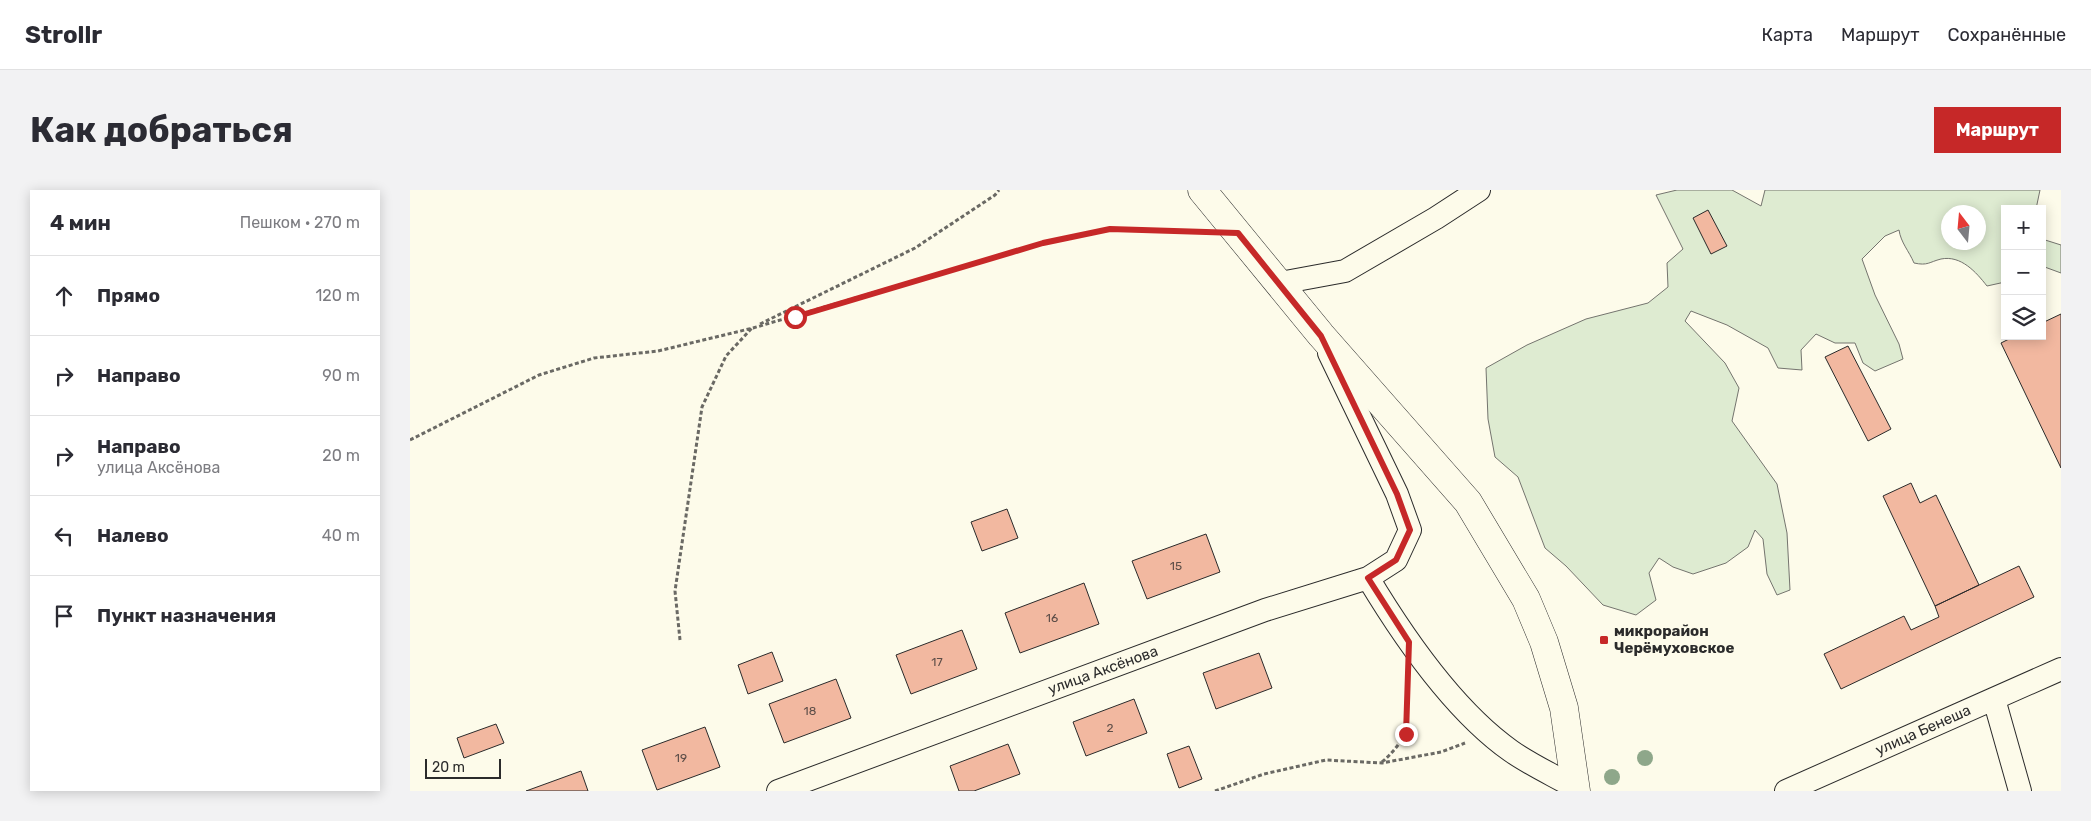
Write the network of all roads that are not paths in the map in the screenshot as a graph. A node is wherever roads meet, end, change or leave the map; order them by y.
1 (1202, 190) edge
2 (1480, 190) edge
3 (1280, 283) junction
4 (1321, 336) junction
5 (1368, 578) junction
6 (2061, 669) edge
7 (1994, 699) junction
8 (1575, 789) edge
9 (778, 791) edge
10 (1786, 791) edge
11 (2020, 791) edge

1 - 3 street
2 - 3 street
3 - 4 street
4 - 5 street, улица Аксёнова
4 - 8 street
5 - 8 street
5 - 9 street, улица Аксёнова
6 - 7 street, улица Бенеша
7 - 10 street, улица Бенеша
7 - 11 street

